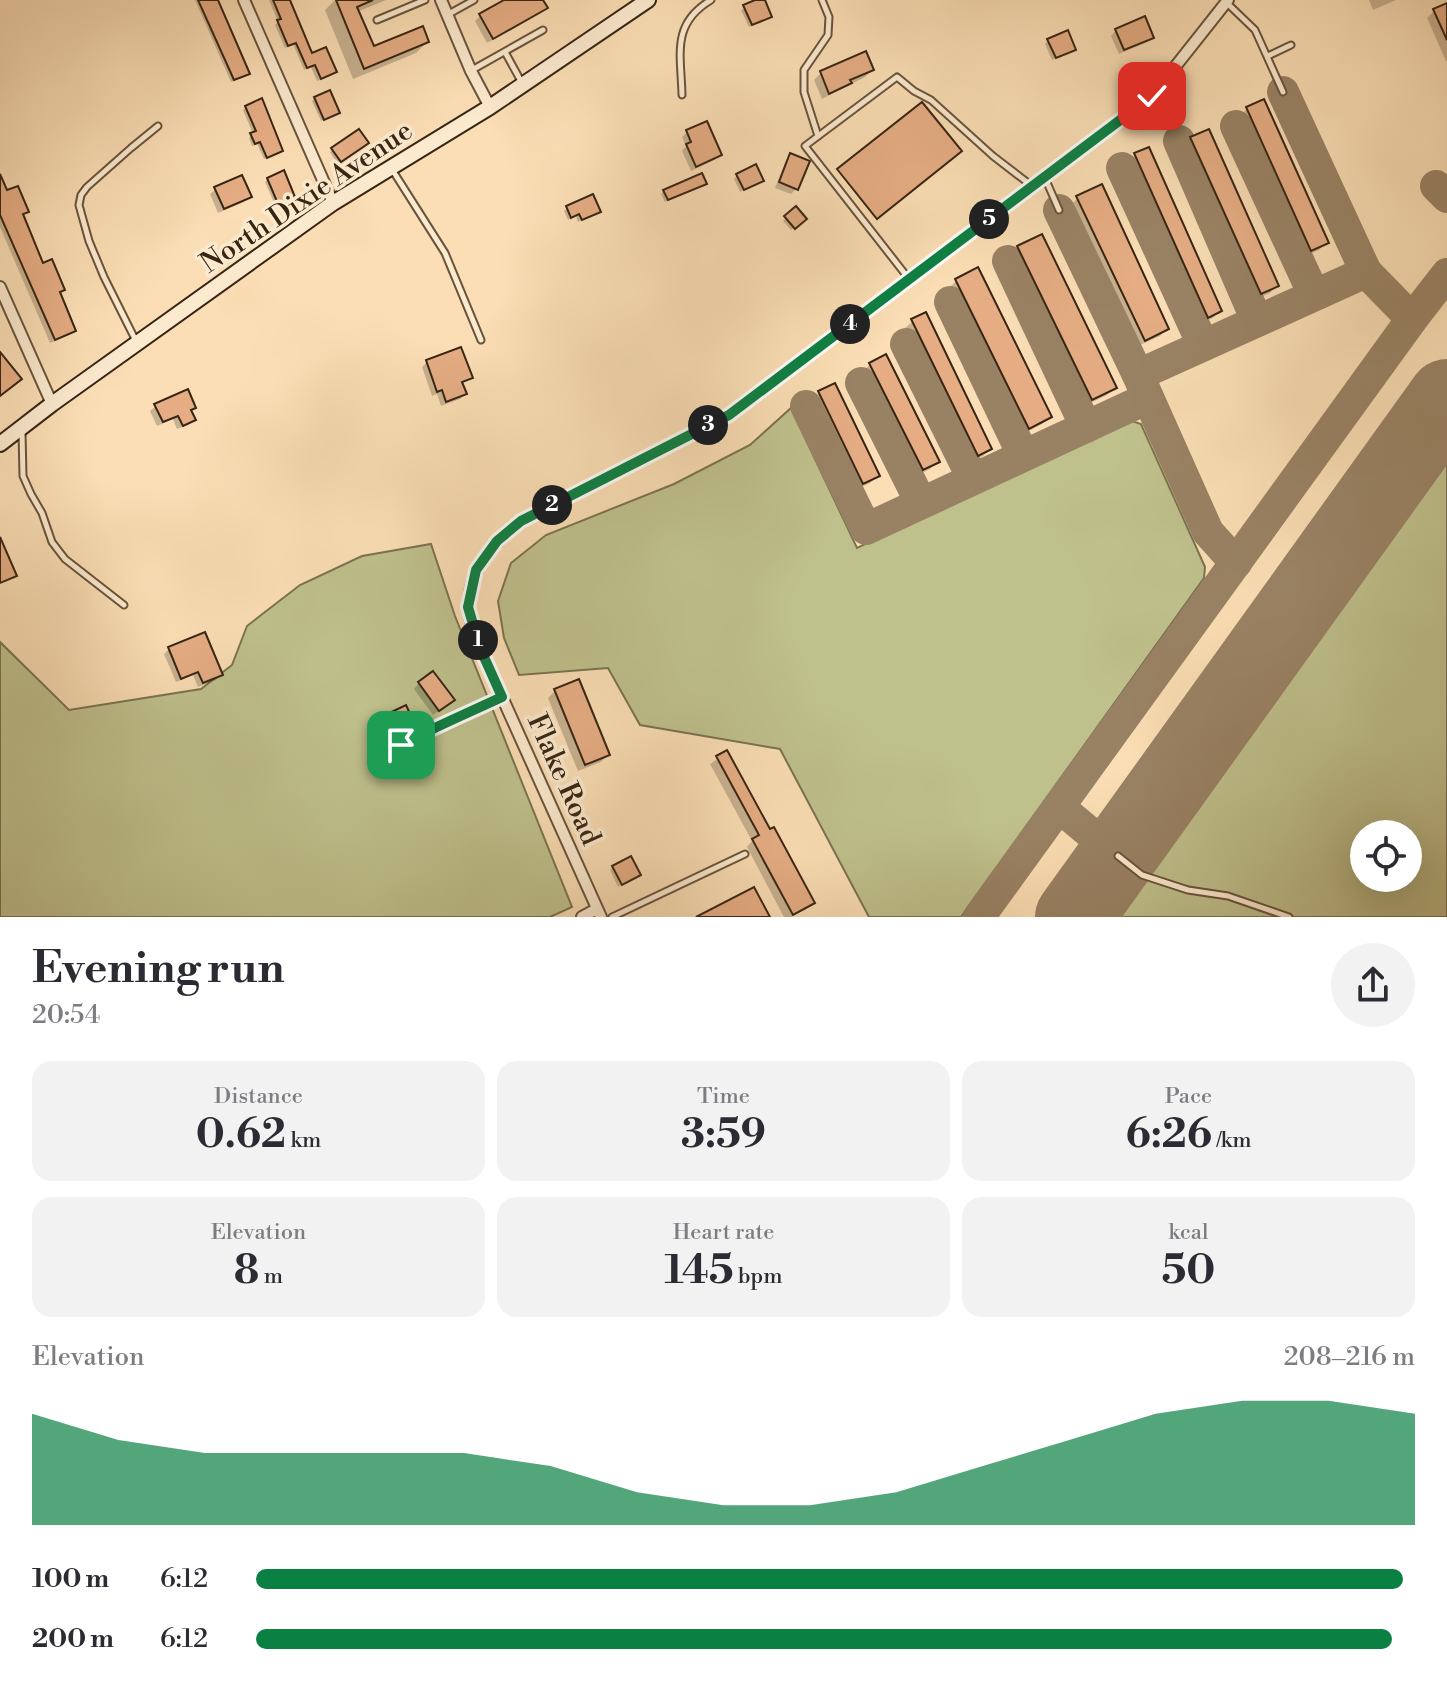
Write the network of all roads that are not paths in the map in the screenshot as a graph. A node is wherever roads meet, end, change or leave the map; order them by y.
1 (244, 0) edge
2 (425, 0) edge
3 (441, 0) edge
4 (648, 0) edge
5 (711, 0) edge
6 (822, 0) edge
7 (470, 1) edge
8 (1227, 1) edge
9 (447, 15) junction
10 (377, 20) dead end
11 (543, 30) dead end
12 (1291, 45) dead end
13 (505, 52) junction
14 (1268, 56) junction
15 (471, 71) junction
16 (523, 84) junction
17 (1283, 92) dead end
18 (682, 95) dead end
19 (490, 107) junction
20 (158, 126) dead end
21 (818, 136) junction
22 (390, 168) junction
23 (1045, 177) junction
24 (1032, 186) junction
25 (333, 203) junction
26 (1059, 210) dead end
27 (909, 279) junction
28 (0, 287) edge
29 (481, 340) dead end
30 (137, 344) junction
31 (52, 404) junction
32 (22, 427) junction
33 (0, 444) edge
34 (124, 605) dead end
35 (502, 697) junction
36 (401, 745) dead end
37 (745, 854) dead end
38 (1118, 856) dead end
39 (599, 913) edge
40 (582, 917) edge
41 (612, 917) edge
42 (1289, 917) edge

1 - 25 street
2 - 10 lane
3 - 9 street
4 - 16 street, North Dixie Avenue
5 - 18 lane
6 - 21 lane
7 - 9 lane
8 - 14 lane
8 - 23 street, Flake Road
9 - 15 street
11 - 13 lane
12 - 14 lane
13 - 15 lane
13 - 16 lane
14 - 17 lane
15 - 19 street
16 - 19 street, North Dixie Avenue
19 - 22 street, North Dixie Avenue
20 - 30 lane
21 - 24 lane
21 - 27 lane
22 - 25 street, North Dixie Avenue
22 - 29 lane
23 - 24 street, Flake Road
23 - 26 lane
24 - 27 street, Flake Road
25 - 30 street, North Dixie Avenue
27 - 35 street, Flake Road
28 - 31 street
30 - 31 street, North Dixie Avenue
31 - 32 street, North Dixie Avenue
32 - 33 street, North Dixie Avenue
32 - 34 lane
35 - 36 lane
35 - 39 street, Flake Road
37 - 41 lane
38 - 42 lane
39 - 40 street, Flake Road

